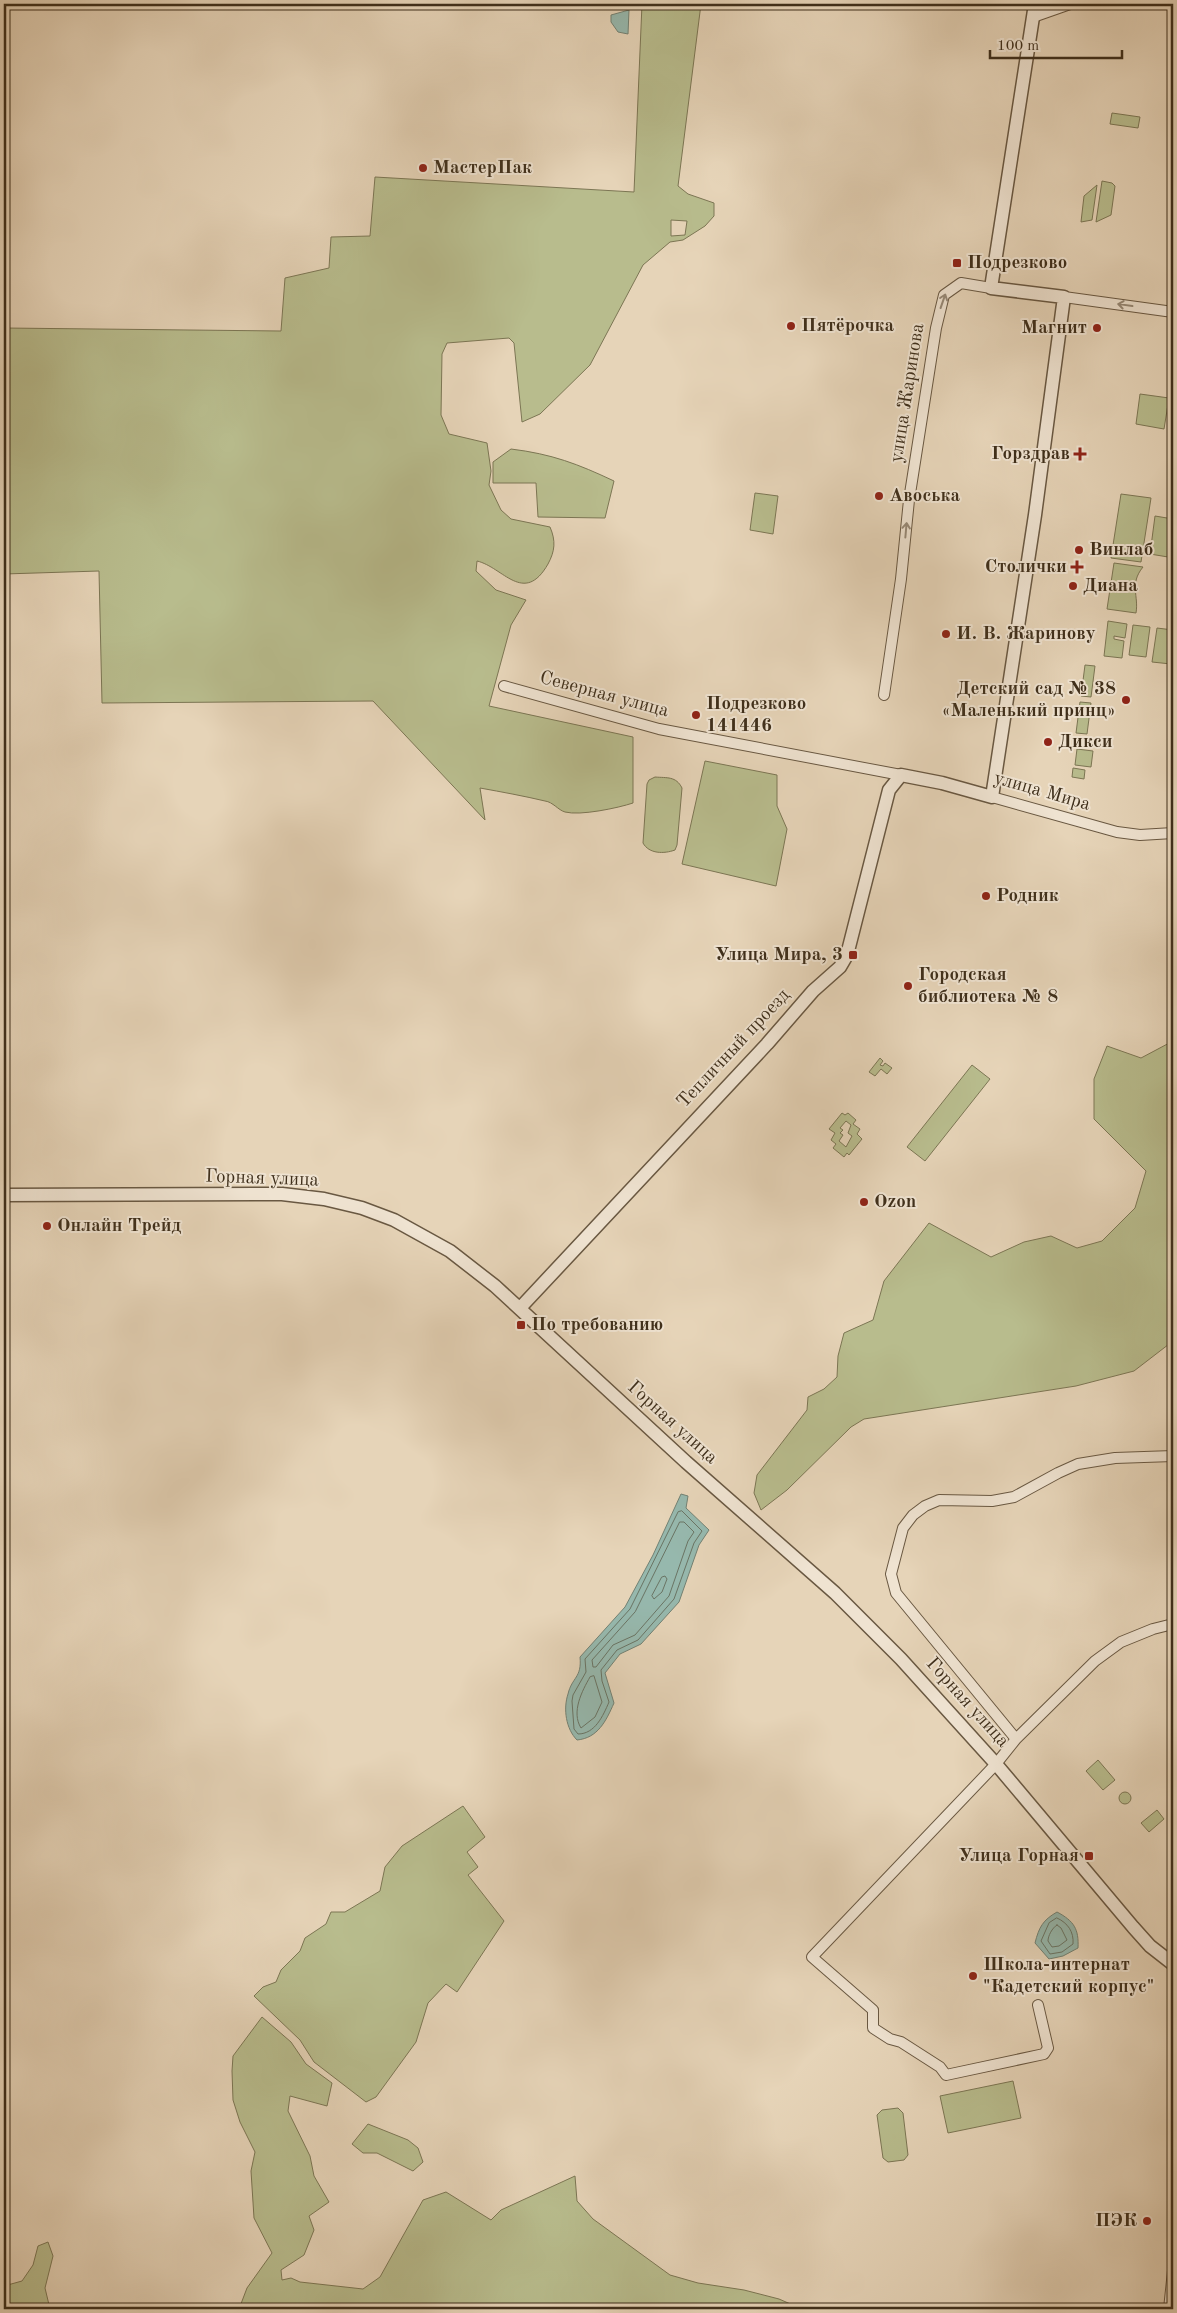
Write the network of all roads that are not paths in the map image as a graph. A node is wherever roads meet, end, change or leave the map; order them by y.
1 (1035, 4) edge
2 (1070, 4) edge
3 (1033, 17) junction
4 (991, 288) junction
5 (1064, 297) junction
6 (1173, 312) edge
7 (504, 686) dead end
8 (884, 695) dead end
9 (901, 775) junction
10 (992, 797) junction
11 (1173, 833) edge
12 (4, 1195) edge
13 (520, 1308) junction
14 (1173, 1456) edge
15 (1173, 1624) edge
16 (1016, 1739) junction
17 (996, 1764) junction
18 (1173, 1964) edge
19 (1038, 2005) dead end
20 (1173, 2271) edge
21 (1169, 2309) edge

1 - 3 street
2 - 3 street
3 - 4 street
4 - 5 street
8 -> 4 street, улица Жаринова
6 -> 5 street
5 - 10 street
7 - 9 street, Северная улица
9 - 10 street, улица Мира
9 - 13 street, Тепличный проезд
10 - 11 street, улица Мира
12 - 13 street, Горная улица
13 - 17 street, Горная улица
14 - 16 street
15 - 16 street
16 - 17 street
17 - 18 street, Горная улица
17 - 19 street
20 - 21 street

